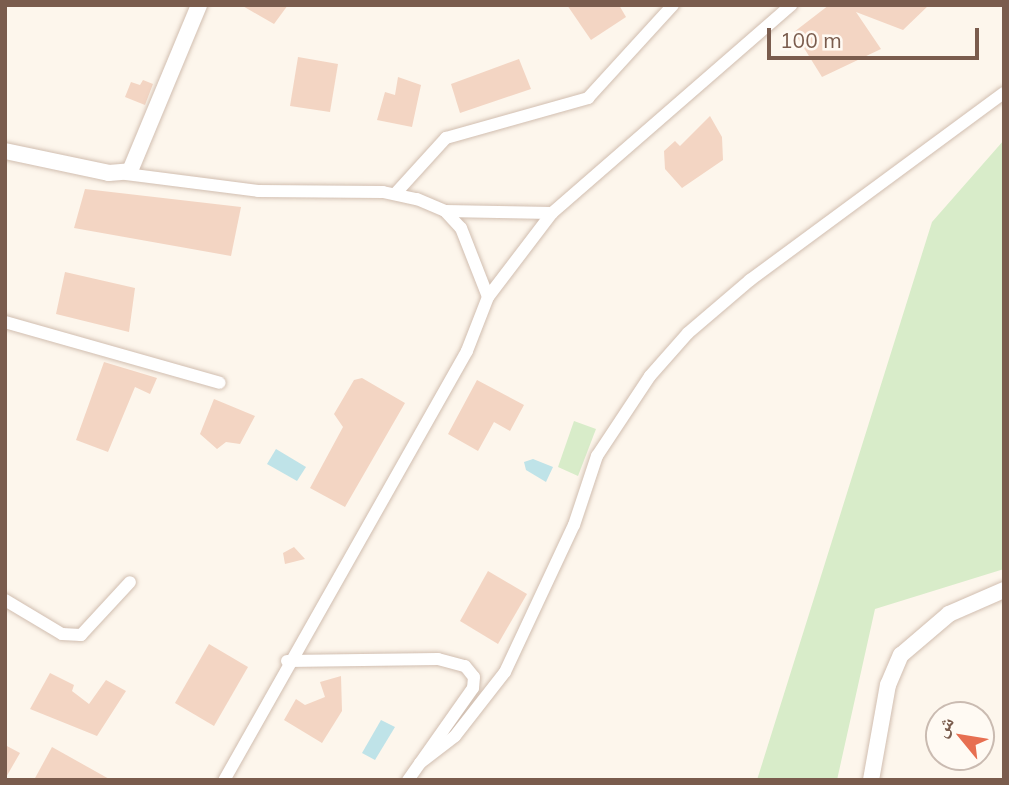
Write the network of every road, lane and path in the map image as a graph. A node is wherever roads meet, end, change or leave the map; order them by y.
1 (200, 5) edge
2 (673, 5) edge
3 (791, 5) edge
4 (1004, 93) edge
5 (5, 151) edge
6 (126, 174) junction
7 (395, 194) junction
8 (445, 211) junction
9 (552, 213) junction
10 (488, 297) junction
11 (5, 322) edge
12 (220, 383) dead end
13 (130, 582) dead end
14 (1004, 590) edge
15 (5, 600) edge
16 (287, 661) junction
17 (420, 763) junction
18 (224, 780) edge
19 (408, 780) edge
20 (871, 780) edge

1 - 6 street
2 - 7 street
3 - 9 street
4 - 17 street
5 - 6 street
6 - 7 street
7 - 8 street
8 - 9 street
8 - 10 street
9 - 10 street
10 - 16 street
11 - 12 street
13 - 15 street
14 - 20 street
16 - 17 street
16 - 18 street
17 - 19 street

